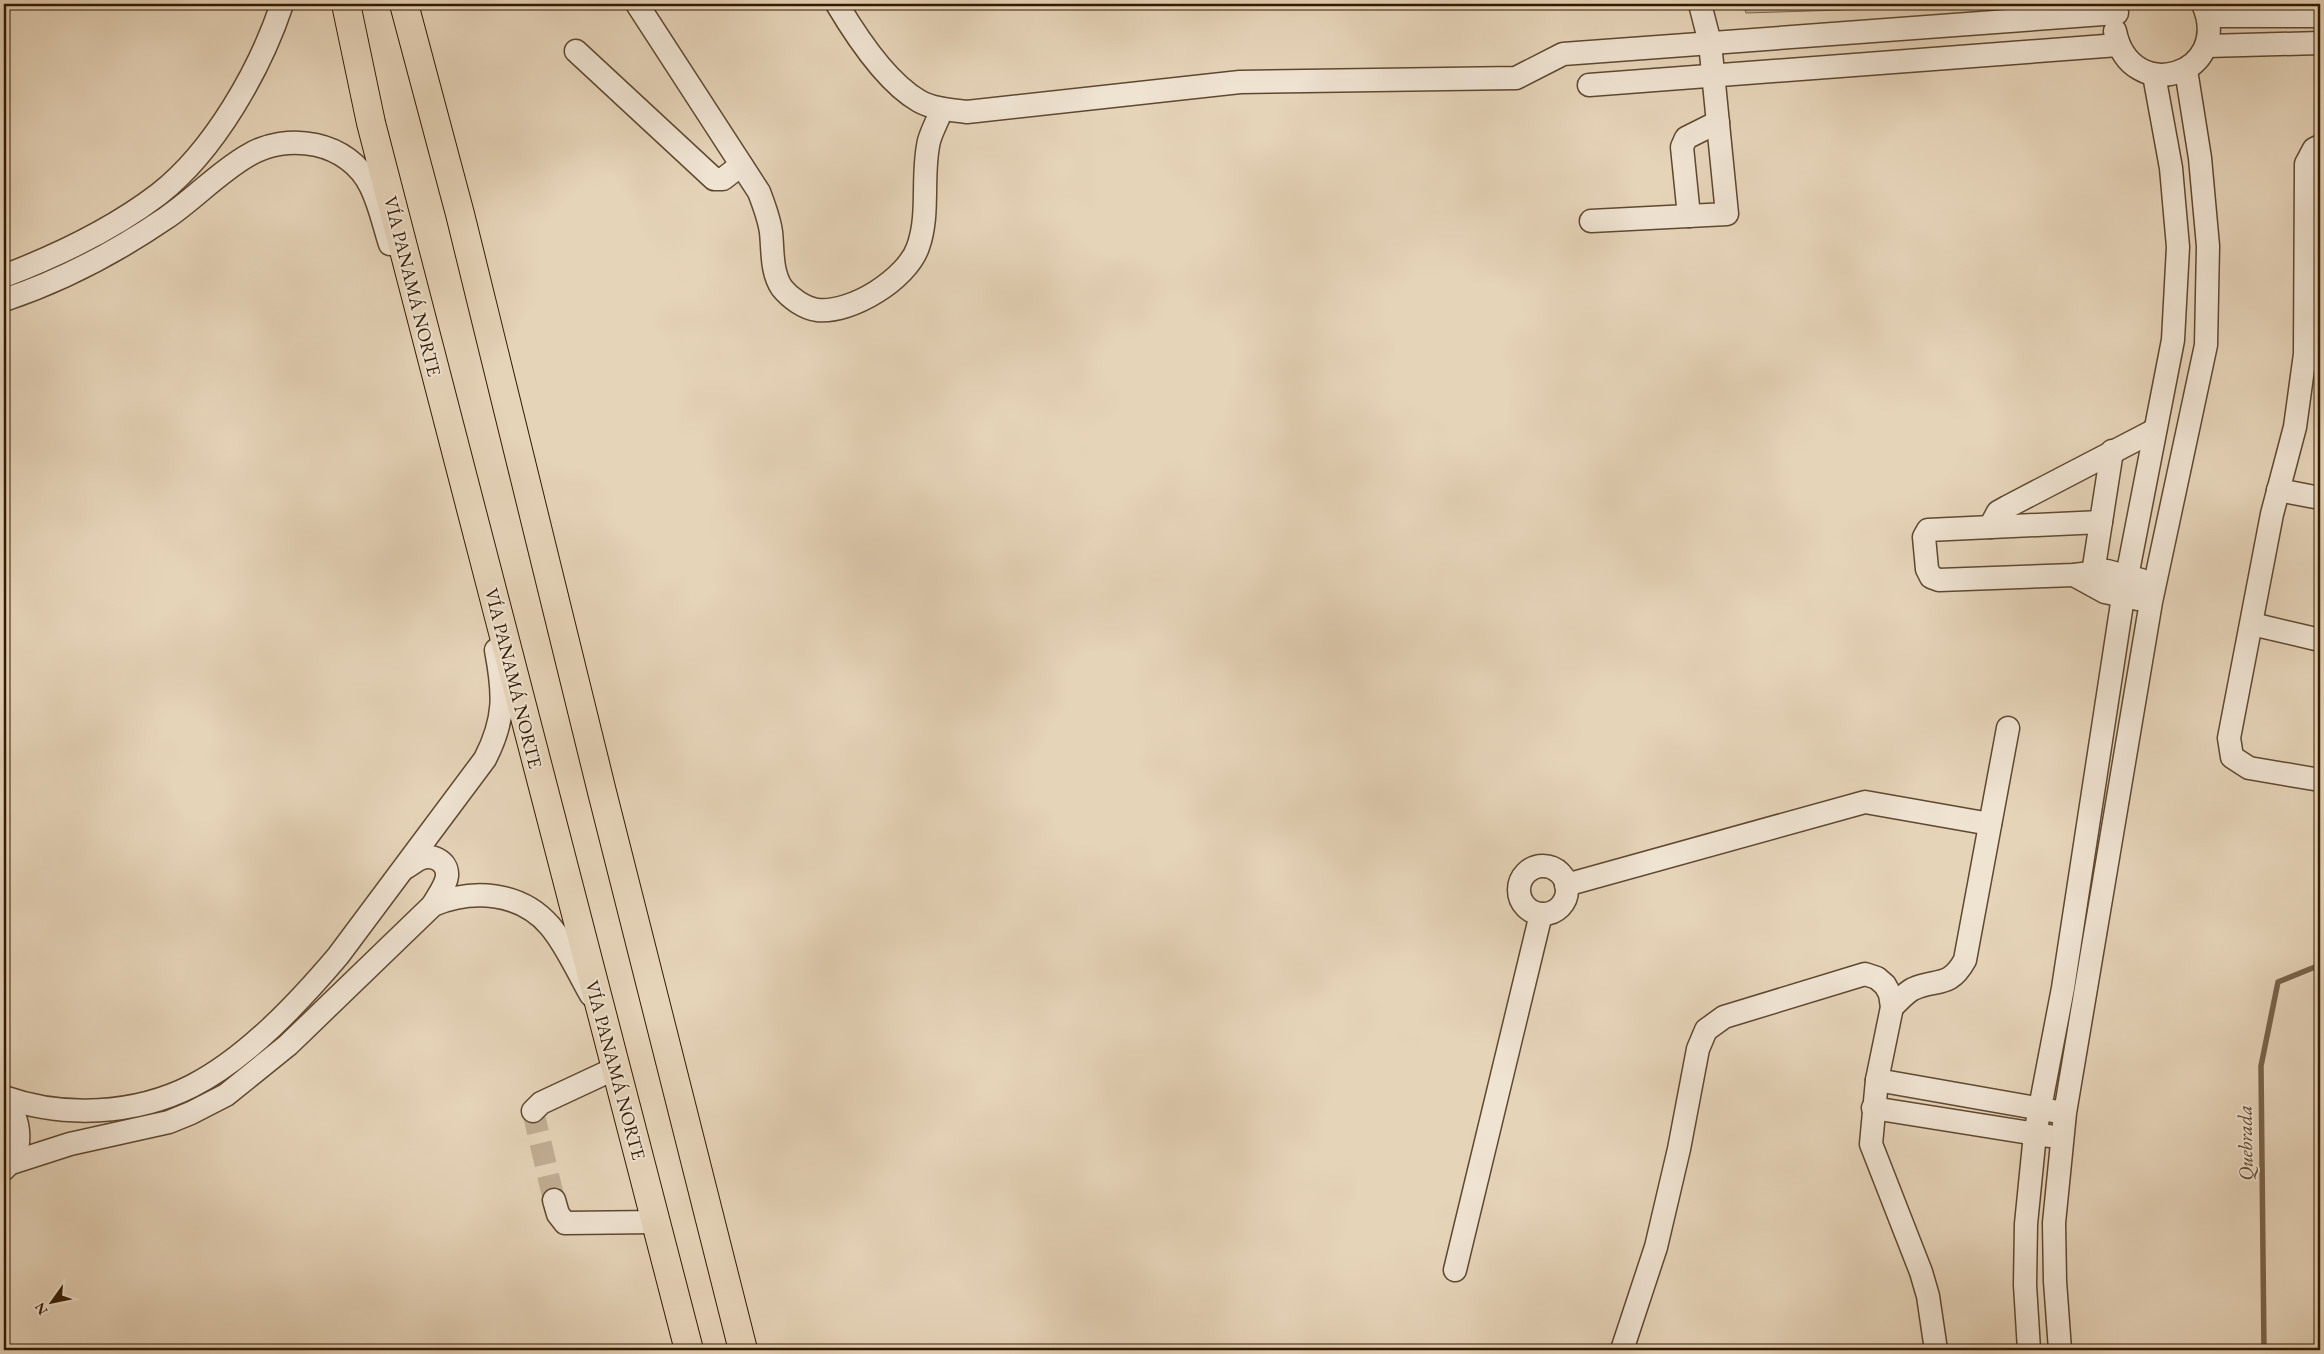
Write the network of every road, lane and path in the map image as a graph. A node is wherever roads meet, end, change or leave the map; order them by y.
1 (282, 4) edge
2 (346, 4) edge
3 (404, 4) edge
4 (637, 4) edge
5 (837, 4) edge
6 (1700, 4) edge
7 (2119, 8) edge
8 (2206, 10) edge
9 (2320, 16) edge
10 (1710, 42) junction
11 (2320, 43) edge
12 (2118, 45) junction
13 (2206, 46) junction
14 (576, 51) dead end
15 (2186, 70) junction
16 (1713, 75) junction
17 (2154, 75) junction
18 (1589, 85) dead end
19 (942, 109) junction
20 (1718, 122) junction
21 (2320, 146) edge
22 (741, 165) junction
23 (1689, 216) junction
24 (1591, 221) dead end
25 (410, 273) junction
26 (4, 276) edge
27 (4, 300) edge
28 (2313, 355) edge
29 (2154, 430) junction
30 (2112, 451) junction
31 (2278, 490) junction
32 (2320, 498) edge
33 (2101, 522) junction
34 (1990, 527) junction
35 (2084, 574) junction
36 (2125, 586) junction
37 (2153, 593) junction
38 (2252, 624) junction
39 (501, 625) junction
40 (2320, 640) edge
41 (2008, 728) dead end
42 (2320, 780) edge
43 (1990, 824) junction
44 (401, 871) junction
45 (1566, 885) junction
46 (433, 905) junction
47 (1541, 914) junction
48 (1892, 1007) junction
49 (601, 1013) junction
50 (242, 1052) junction
51 (616, 1068) junction
52 (259, 1070) junction
53 (1877, 1080) junction
54 (4, 1098) edge
55 (1873, 1108) junction
56 (2040, 1109) junction
57 (533, 1111) dead end
58 (2066, 1113) junction
59 (2035, 1134) junction
60 (2062, 1138) junction
61 (7, 1167) edge
62 (554, 1200) tunnel mouth
63 (656, 1222) junction
64 (1455, 1270) dead end
65 (689, 1350) edge
66 (743, 1350) edge
67 (1622, 1350) edge
68 (1936, 1350) edge
69 (2029, 1350) edge
70 (2060, 1350) edge

1 - 26 street
2 - 25 main road, VÍA PANAMÁ NORTE
3 - 66 main road
4 - 22 street
5 - 19 street
6 - 10 street
7 - 10 street
7 - 12 street
8 - 9 street
8 - 13 street
10 - 16 street
10 - 19 street
11 - 13 street
12 - 16 street
12 - 17 street
13 - 15 street
14 - 22 street
15 - 17 street
15 - 37 street
16 - 18 street
16 - 20 street
17 - 29 street
19 - 22 street
20 - 23 street
20 - 23 street
21 - 28 street
23 - 24 street
25 - 27 street
25 - 39 main road, VÍA PANAMÁ NORTE
28 - 31 street
29 - 30 street
29 - 36 street
30 - 33 street
30 - 34 street
31 - 32 street
31 - 38 street
33 - 34 street
33 - 35 street
34 - 35 street
35 - 36 street
36 - 37 street
36 - 56 street
37 - 58 street
38 - 40 street
38 - 42 street
39 - 44 street
39 - 49 main road, VÍA PANAMÁ NORTE
41 - 43 street
43 - 45 street
43 - 48 street
44 - 46 street
44 - 50 street
45 - 47 street
45 - 47 street
46 - 49 street
46 - 52 street
47 - 64 street
48 - 53 street
48 - 67 street
49 - 51 main road, VÍA PANAMÁ NORTE
50 - 52 street
50 - 54 street
51 - 57 street
51 - 63 main road, VÍA PANAMÁ NORTE
52 - 61 street
53 - 55 street
53 - 56 street
54 - 61 street
55 - 59 street
55 - 68 street
56 - 58 street
56 - 59 street
58 - 60 street
59 - 60 street
59 - 69 street
60 - 70 street
62 - 63 street
63 - 65 main road, VÍA PANAMÁ NORTE

